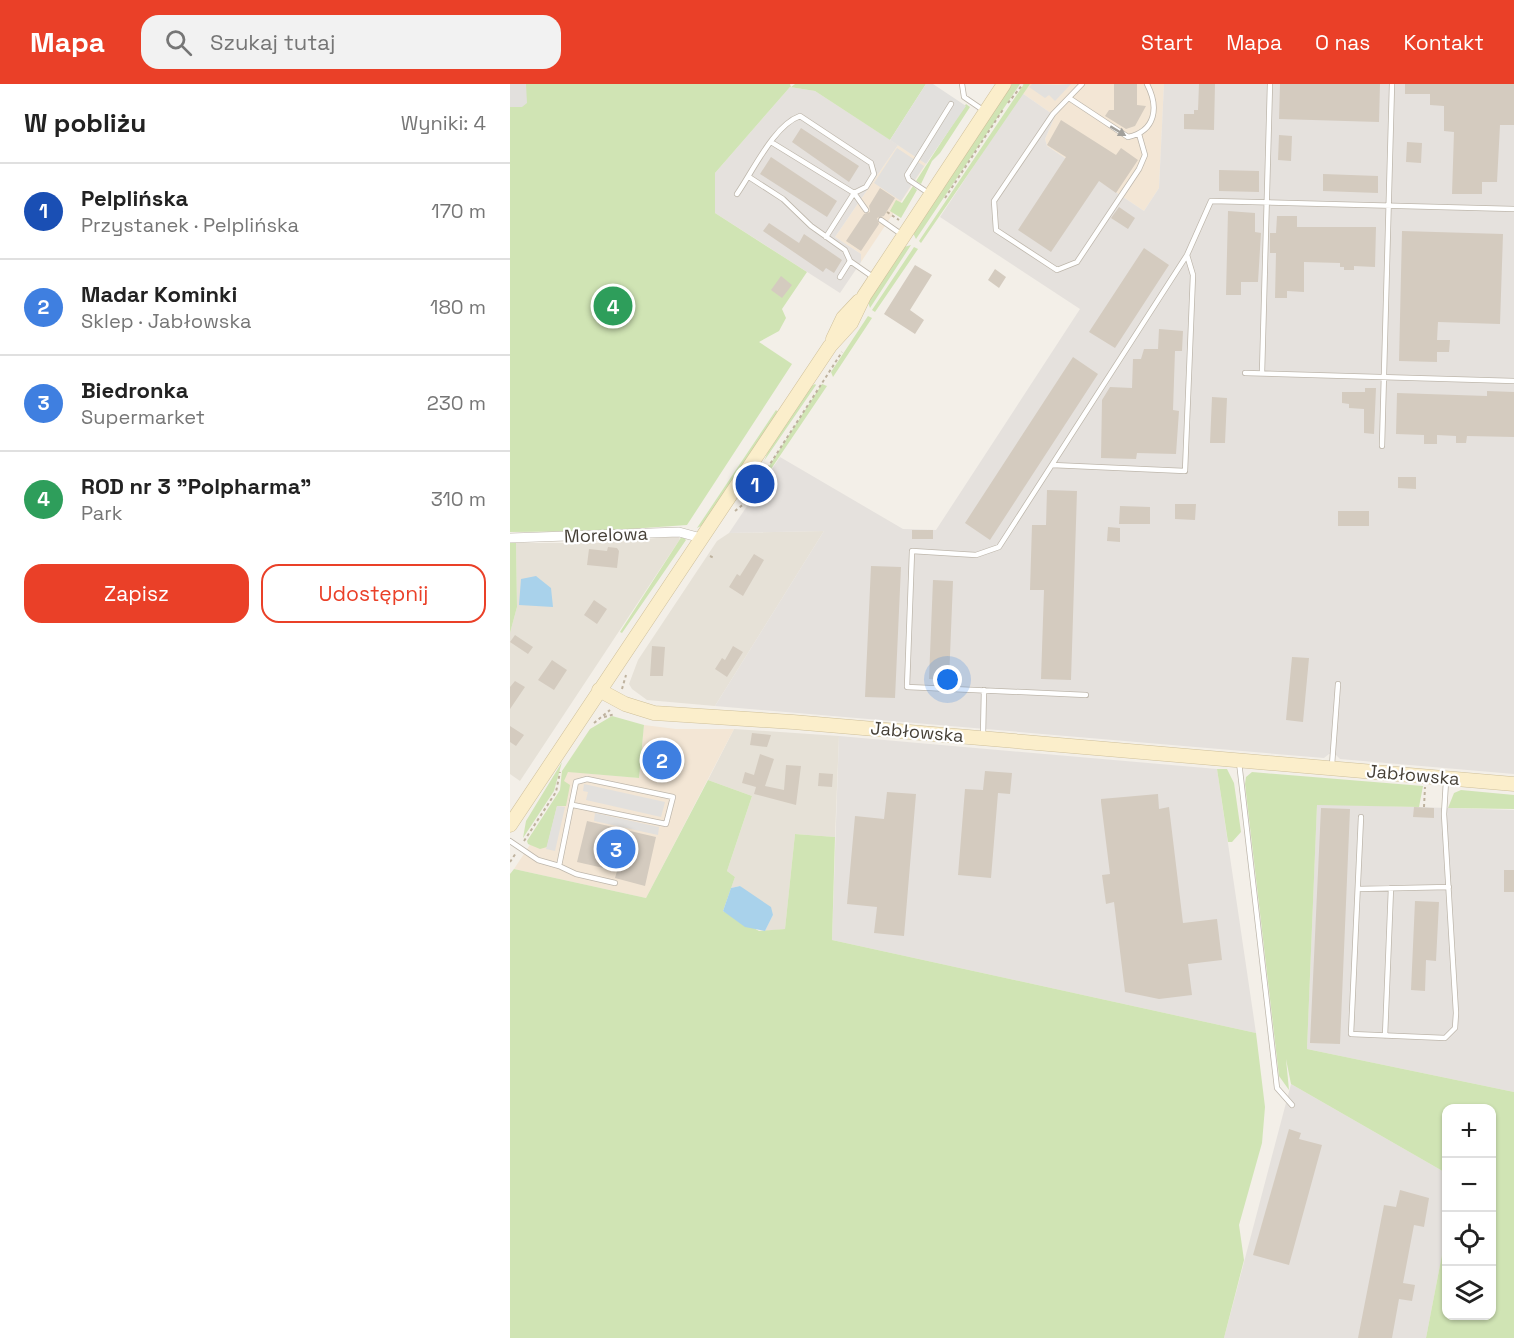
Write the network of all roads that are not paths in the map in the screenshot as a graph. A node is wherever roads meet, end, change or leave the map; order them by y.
1 (962, 84) edge
2 (1004, 84) edge
3 (1082, 84) edge
4 (1147, 84) edge
5 (1270, 84) edge
6 (1392, 84) edge
7 (1069, 98) junction
8 (951, 104) dead end
9 (985, 111) junction
10 (1139, 134) junction
11 (771, 142) junction
12 (749, 177) junction
13 (854, 193) junction
14 (737, 194) dead end
15 (930, 194) junction
16 (1267, 202) junction
17 (1389, 205) junction
18 (1514, 209) edge
19 (866, 210) dead end
20 (881, 220) dead end
21 (903, 236) junction
22 (826, 237) junction
23 (1187, 255) junction
24 (850, 261) junction
25 (840, 277) dead end
26 (875, 279) junction
27 (1245, 373) dead end
28 (1262, 374) junction
29 (1384, 375) junction
30 (1514, 381) edge
31 (1382, 446) dead end
32 (1052, 465) junction
33 (510, 538) edge
34 (701, 538) junction
35 (1338, 684) dead end
36 (599, 690) junction
37 (984, 690) junction
38 (1086, 694) dead end
39 (983, 738) junction
40 (1239, 760) junction
41 (1332, 768) junction
42 (1446, 778) junction
43 (1514, 784) edge
44 (573, 805) junction
45 (1361, 817) dead end
46 (510, 825) edge
47 (510, 840) edge
48 (559, 866) junction
49 (615, 883) dead end
50 (1449, 887) junction
51 (1391, 888) junction
52 (1358, 889) junction
53 (1385, 1036) junction
54 (1292, 1105) dead end

1 - 9 lane
2 - 9 main road
3 - 7 lane
4 - 10 lane
5 - 16 lane
6 - 17 lane
7 -> 10 lane
7 - 10 lane
8 - 15 lane
9 - 15 main road
11 - 12 lane
11 - 13 lane
11 - 13 lane
12 - 14 lane
12 - 22 lane
13 - 19 lane
13 - 22 lane
15 - 21 main road
16 - 17 lane
16 - 23 lane
16 - 28 lane
17 - 18 lane
17 - 29 lane
20 - 21 lane
21 - 26 main road
22 - 24 lane
23 - 32 lane
23 - 32 lane
24 - 25 lane
24 - 26 lane
26 - 34 main road
27 - 28 lane
28 - 29 lane
29 - 30 lane
29 - 31 lane
32 - 37 lane
33 - 34 street, Morelowa
34 - 36 main road
35 - 41 lane
36 - 39 main road, Jabłowska
36 - 46 main road
37 - 38 lane
37 - 39 lane
39 - 40 main road, Jabłowska
40 - 41 main road, Jabłowska
40 - 54 lane
41 - 42 main road, Jabłowska
42 - 43 main road, Jabłowska
42 - 50 lane
44 - 44 lane
44 - 48 lane
45 - 52 lane
47 - 48 lane
48 - 49 lane
50 - 51 lane
50 - 53 lane
51 - 52 lane
51 - 53 lane
52 - 53 lane

